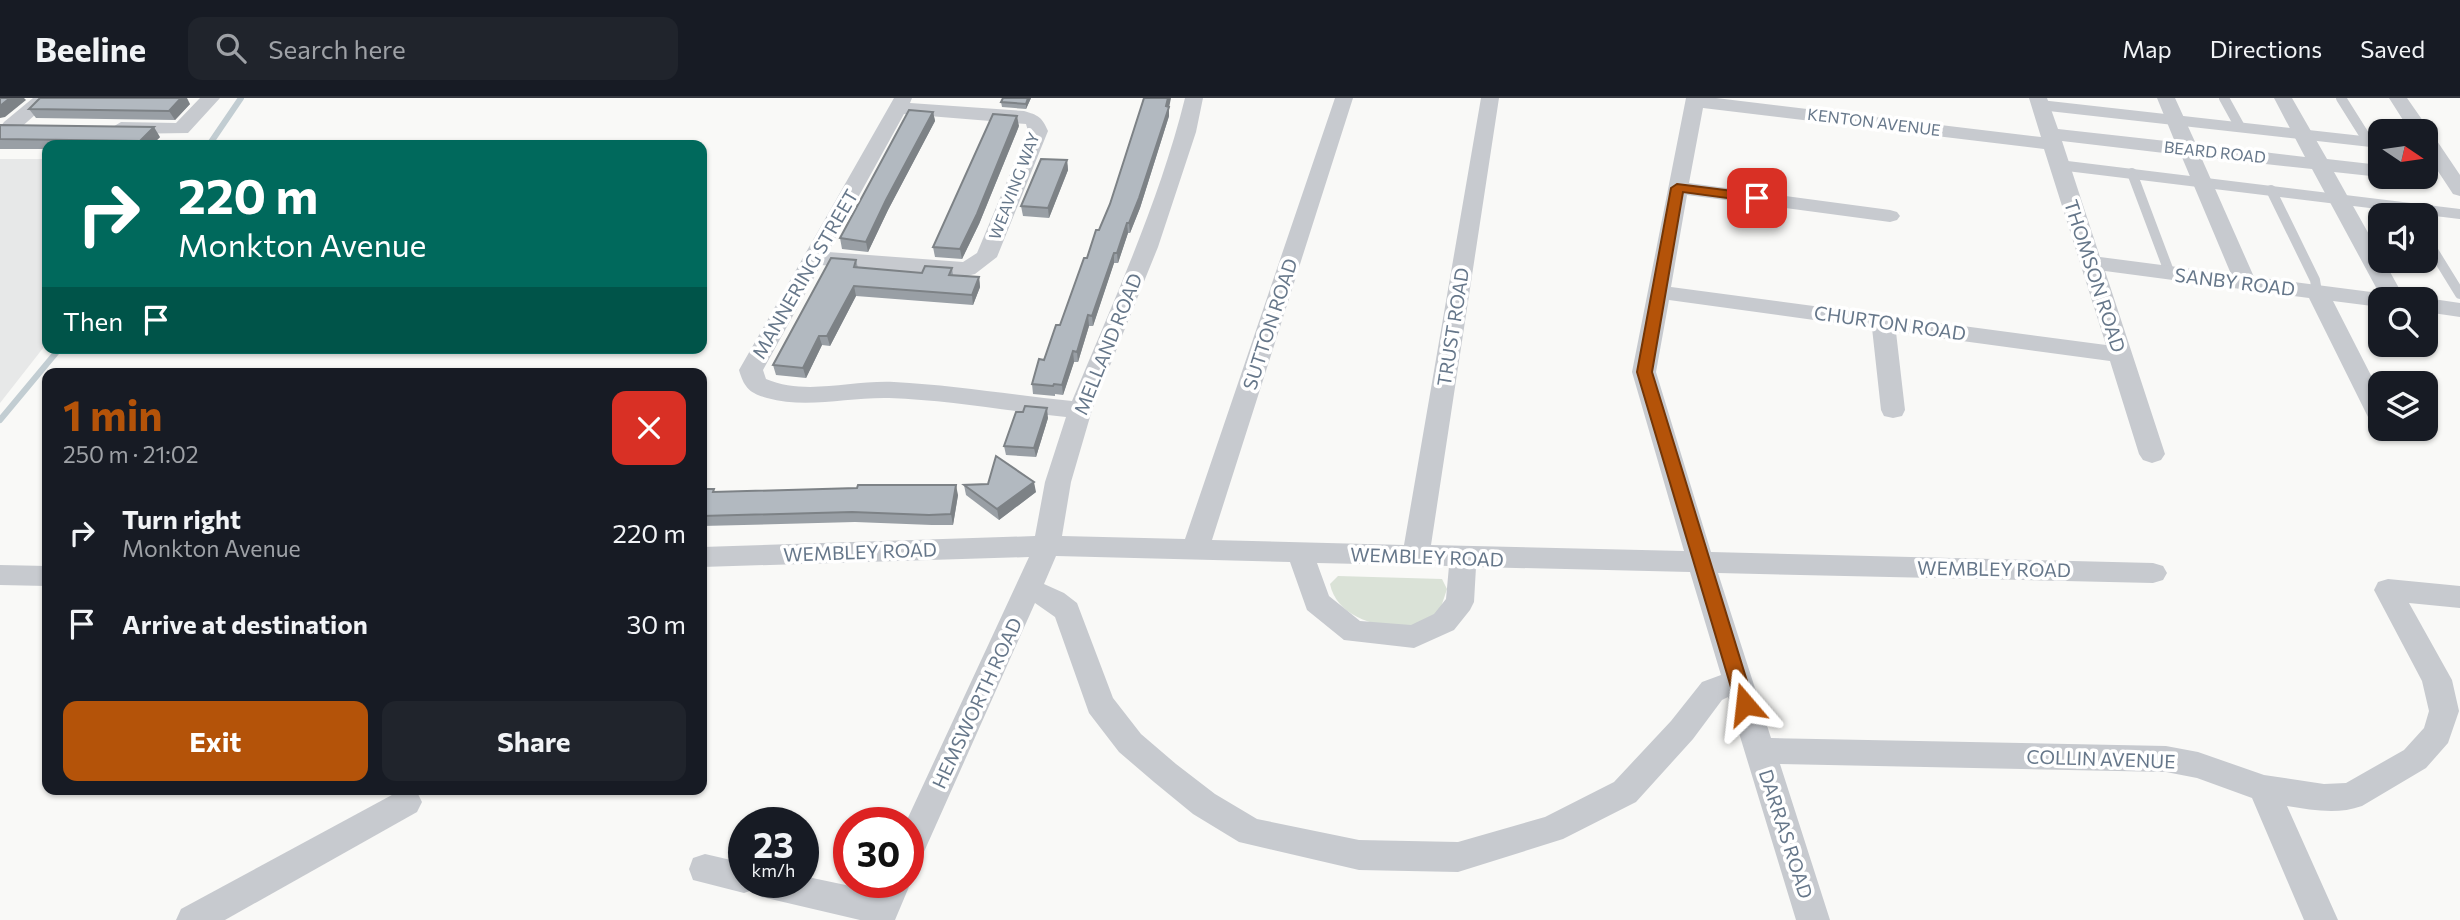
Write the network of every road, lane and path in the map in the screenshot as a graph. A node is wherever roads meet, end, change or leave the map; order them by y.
1 (45, 98) edge
2 (211, 98) edge
3 (1194, 98) edge
4 (1344, 98) edge
5 (1490, 98) edge
6 (2105, 98) edge
7 (2166, 98) edge
8 (2224, 98) edge
9 (2283, 98) edge
10 (2341, 98) edge
11 (2398, 98) edge
12 (1694, 99) edge
13 (2039, 102) edge
14 (901, 103) edge
15 (2110, 113) junction
16 (2412, 119) edge
17 (2176, 120) junction
18 (6, 126) edge
19 (37, 127) edge
20 (2239, 127) junction
21 (102, 128) edge
22 (2303, 134) junction
23 (2368, 141) joint
24 (2054, 148) junction
25 (2188, 149) junction
26 (2438, 158) edge
27 (2319, 164) junction
28 (2368, 169) edge
29 (2132, 173) junction
30 (2438, 179) edge
31 (2202, 181) junction
32 (2458, 183) edge
33 (1677, 188) junction
34 (2271, 190) junction
35 (2339, 199) junction
36 (2368, 204) edge
37 (2438, 213) edge
38 (2460, 214) edge
39 (1890, 216) dead end
40 (816, 257) junction
41 (2438, 258) edge
42 (2091, 263) junction
43 (2170, 274) junction
44 (2246, 283) junction
45 (2387, 287) edge
46 (1659, 292) junction
47 (2317, 292) junction
48 (2460, 294) edge
49 (2368, 298) edge
50 (2438, 307) edge
51 (2460, 310) edge
52 (1883, 321) junction
53 (2121, 355) junction
54 (2368, 393) edge
55 (1080, 410) junction
56 (1893, 410) dead end
57 (2152, 454) dead end
58 (1047, 546) junction
59 (1195, 550) junction
60 (1300, 553) junction
61 (1416, 556) junction
62 (707, 557) edge
63 (1463, 558) junction
64 (1700, 563) junction
65 (2152, 573) dead end
66 (0, 575) edge
67 (42, 576) edge
68 (1028, 591) junction
69 (2460, 597) edge
70 (1737, 681) junction
71 (1759, 751) junction
72 (2264, 789) junction
73 (405, 802) dead end
74 (924, 818) edge
75 (705, 869) dead end
76 (728, 874) edge
77 (819, 892) edge
78 (885, 904) edge
79 (193, 920) edge
80 (1813, 920) edge
81 (2320, 920) edge

1 - 18 street
2 - 21 street
3 - 55 street, MELLAND ROAD
4 - 59 street, SUTTON ROAD
5 - 61 street, TRUST ROAD
6 - 15 lane
7 - 17 street
8 - 20 lane
9 - 22 street
10 - 23 lane
11 - 16 street
12 - 24 street, KENTON AVENUE
12 - 33 street, DARRAS ROAD
13 - 15 lane
13 - 24 street, THOMSON ROAD
14 - 40 street, MANNERING STREET
14 - 40 street, WEAVING WAY
15 - 17 lane
17 - 20 lane
17 - 25 street
18 - 19 street
20 - 22 lane
22 - 23 lane
22 - 27 street
24 - 25 street, BEARD ROAD
24 - 29 lane
24 - 42 street, THOMSON ROAD
25 - 27 street, BEARD ROAD
25 - 31 street
26 - 32 street
27 - 28 street, BEARD ROAD
27 - 35 street
29 - 31 lane
29 - 43 lane
30 - 32 street
31 - 34 lane
31 - 44 street
33 - 39 street
33 - 46 street, DARRAS ROAD
34 - 35 lane
34 - 47 lane
35 - 36 lane
35 - 45 street
37 - 38 lane
40 - 55 street, MANNERING STREET
41 - 48 lane
42 - 43 street, SANBY ROAD
42 - 53 street, THOMSON ROAD
43 - 44 street, SANBY ROAD
44 - 47 street, SANBY ROAD
46 - 52 street, CHURTON ROAD
46 - 64 street, DARRAS ROAD
47 - 49 street, SANBY ROAD
47 - 54 street
50 - 51 street
52 - 53 street, CHURTON ROAD
52 - 56 street
53 - 57 street, THOMSON ROAD
55 - 58 street, MELLAND ROAD
58 - 59 street, WEMBLEY ROAD
58 - 62 street, WEMBLEY ROAD
58 - 68 street, MELLAND ROAD
59 - 60 street, WEMBLEY ROAD
60 - 61 street, WEMBLEY ROAD
60 - 63 street
61 - 63 street, WEMBLEY ROAD
63 - 64 street, WEMBLEY ROAD
64 - 65 street, WEMBLEY ROAD
64 - 70 street, DARRAS ROAD
66 - 67 street
68 - 70 street
68 - 74 street, HEMSWORTH ROAD
69 - 72 street, COLLIN AVENUE
70 - 71 street, DARRAS ROAD
71 - 72 street, COLLIN AVENUE
71 - 80 street, DARRAS ROAD
72 - 81 street
73 - 79 street
75 - 76 street
77 - 78 street

